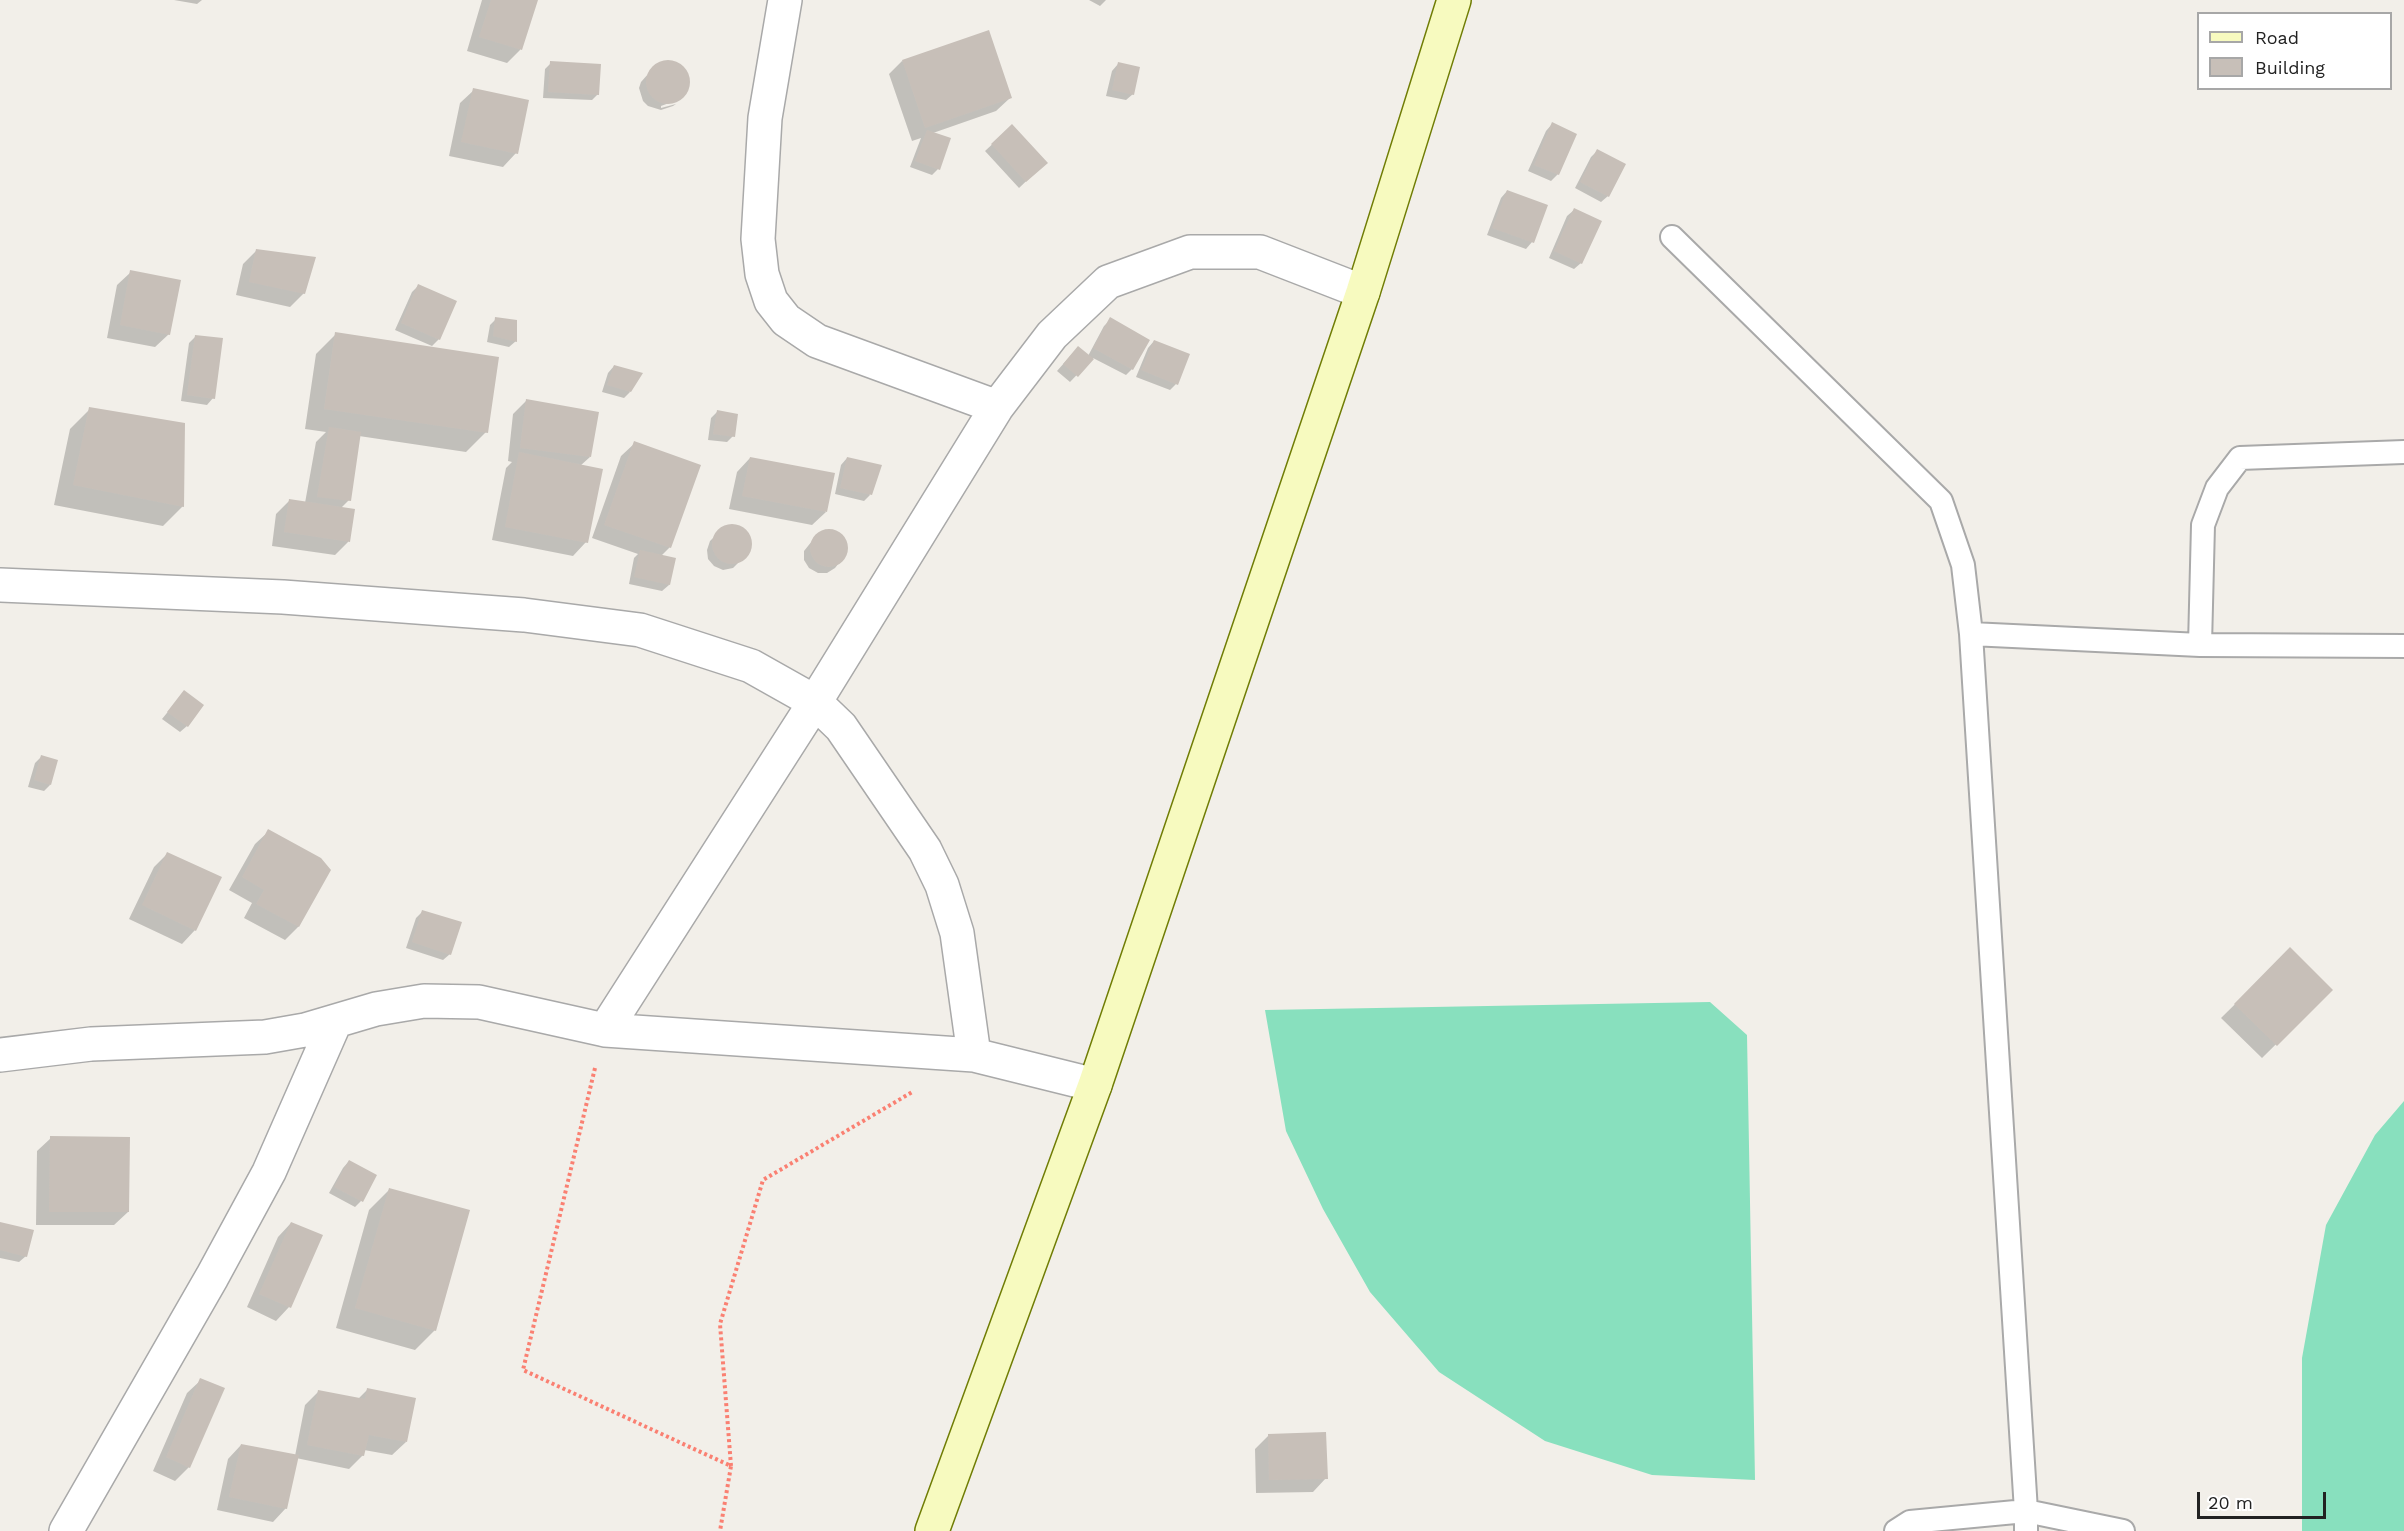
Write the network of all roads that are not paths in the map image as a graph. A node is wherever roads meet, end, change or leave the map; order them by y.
1 (785, 0) edge
2 (1454, 0) edge
3 (1672, 237) dead end
4 (1363, 292) junction
5 (996, 407) junction
6 (2404, 452) edge
7 (0, 585) edge
8 (1971, 634) junction
9 (2200, 645) junction
10 (2404, 646) edge
11 (815, 702) junction
12 (335, 1022) junction
13 (605, 1030) junction
14 (0, 1055) edge
15 (974, 1055) junction
16 (1095, 1085) junction
17 (2026, 1521) edge
18 (66, 1531) edge
19 (932, 1531) edge
20 (1896, 1531) edge
21 (2123, 1531) edge

1 - 5 street
2 - 4 street
3 - 8 lane
4 - 5 street
4 - 16 street
5 - 11 street
6 - 9 lane
7 - 11 street
8 - 9 lane
8 - 17 lane
9 - 10 lane
11 - 13 street
11 - 15 street
12 - 13 street
12 - 14 street
12 - 18 street
13 - 15 street
15 - 16 street
16 - 19 street
17 - 20 lane
17 - 21 lane

